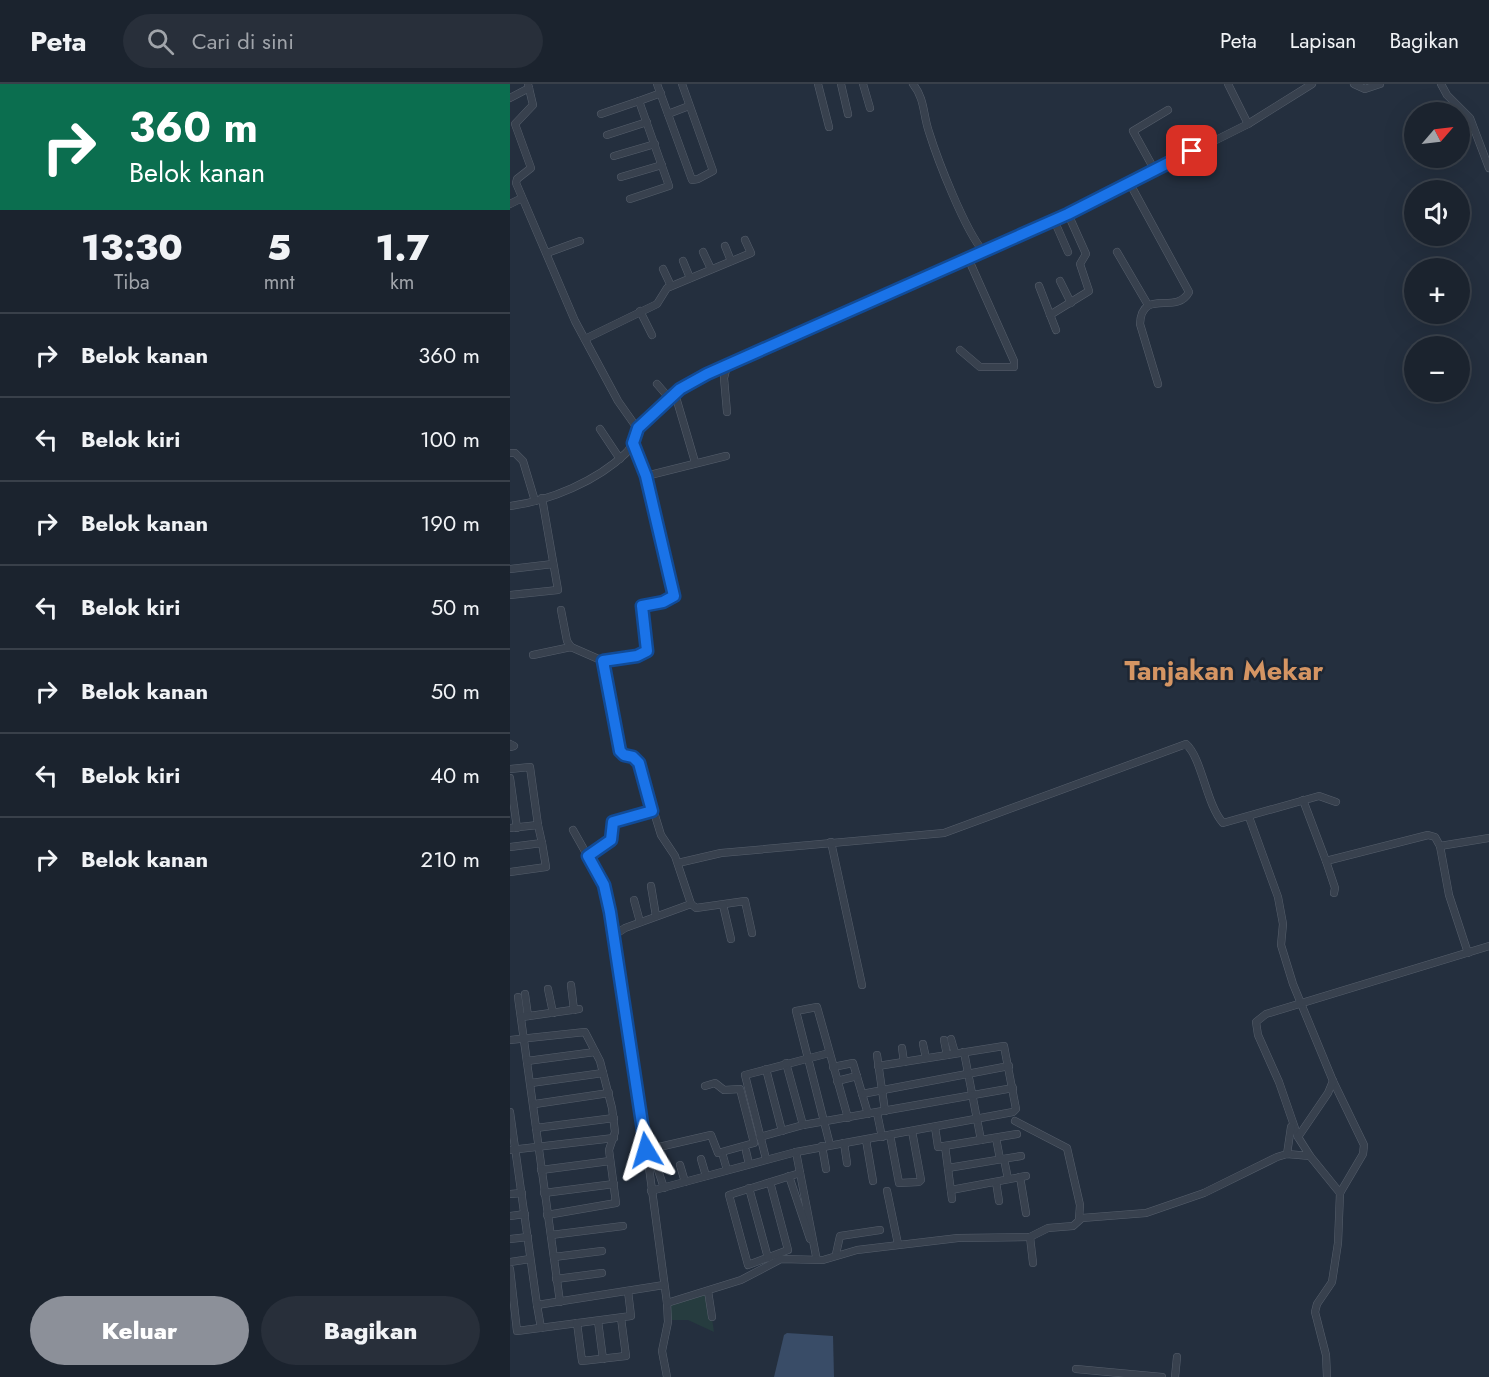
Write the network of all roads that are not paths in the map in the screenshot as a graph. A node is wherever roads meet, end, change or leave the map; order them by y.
1 (657, 84) edge
2 (682, 84) edge
3 (818, 84) edge
4 (841, 84) edge
5 (863, 84) edge
6 (913, 84) edge
7 (1228, 84) edge
8 (1312, 84) edge
9 (1354, 84) edge
10 (1380, 84) edge
11 (1441, 84) edge
12 (529, 86) edge
13 (661, 93) junction
14 (510, 98) edge
15 (639, 101) junction
16 (690, 106) junction
17 (870, 108) dead end
18 (1168, 110) dead end
19 (601, 114) dead end
20 (668, 114) junction
21 (848, 114) dead end
22 (647, 122) junction
23 (1248, 123) junction
24 (830, 127) dead end
25 (607, 135) dead end
26 (655, 144) junction
27 (614, 156) dead end
28 (662, 165) junction
29 (1489, 168) edge
30 (1154, 169) junction
31 (621, 177) dead end
32 (1129, 182) junction
33 (522, 198) junction
34 (630, 199) dead end
35 (510, 204) edge
36 (1068, 214) junction
37 (1054, 220) junction
38 (745, 240) dead end
39 (580, 241) dead end
40 (725, 246) dead end
41 (982, 251) junction
42 (703, 252) dead end
43 (1068, 252) dead end
44 (1117, 252) dead end
45 (547, 254) junction
46 (968, 258) junction
47 (682, 261) dead end
48 (731, 261) junction
49 (663, 269) dead end
50 (711, 269) junction
51 (690, 278) junction
52 (1060, 281) dead end
53 (671, 286) junction
54 (1039, 286) dead end
55 (1071, 303) junction
56 (1148, 305) junction
57 (640, 311) junction
58 (1050, 315) junction
59 (1056, 330) dead end
60 (652, 334) dead end
61 (585, 339) junction
62 (960, 350) dead end
63 (727, 366) junction
64 (657, 384) dead end
65 (1158, 384) dead end
66 (672, 396) junction
67 (727, 412) dead end
68 (638, 428) junction
69 (600, 429) dead end
70 (633, 443) junction
71 (510, 453) edge
72 (726, 456) dead end
73 (620, 459) junction
74 (695, 462) junction
75 (646, 476) junction
76 (539, 500) junction
77 (510, 506) edge
78 (553, 564) junction
79 (510, 569) edge
80 (510, 596) edge
81 (561, 610) dead end
82 (572, 647) junction
83 (533, 655) dead end
84 (603, 661) junction
85 (510, 769) edge
86 (510, 778) edge
87 (1303, 800) junction
88 (1336, 802) dead end
89 (652, 811) junction
90 (1249, 817) junction
91 (538, 825) junction
92 (513, 828) edge
93 (573, 830) dead end
94 (1489, 838) edge
95 (831, 842) junction
96 (542, 843) junction
97 (1440, 846) junction
98 (510, 847) edge
99 (588, 856) junction
100 (1326, 861) junction
101 (678, 863) junction
102 (510, 872) edge
103 (651, 886) dead end
104 (1334, 893) dead end
105 (634, 900) dead end
106 (691, 904) junction
107 (723, 905) junction
108 (656, 916) junction
109 (640, 922) junction
110 (752, 933) dead end
111 (613, 936) junction
112 (731, 939) dead end
113 (1489, 946) edge
114 (1468, 953) junction
115 (571, 985) dead end
116 (862, 985) dead end
117 (548, 989) dead end
118 (522, 995) dead end
119 (1302, 1004) junction
120 (553, 1013) junction
121 (525, 1017) junction
122 (524, 1039) junction
123 (948, 1039) dead end
124 (510, 1040) edge
125 (923, 1044) dead end
126 (902, 1048) dead end
127 (595, 1052) junction
128 (964, 1052) junction
129 (829, 1053) junction
130 (951, 1054) junction
131 (877, 1055) dead end
132 (808, 1058) junction
133 (926, 1058) junction
134 (527, 1061) junction
135 (904, 1062) junction
136 (786, 1063) junction
137 (878, 1066) junction
138 (1009, 1066) junction
139 (833, 1067) junction
140 (765, 1069) junction
141 (603, 1073) junction
142 (968, 1073) junction
143 (857, 1076) junction
144 (837, 1081) junction
145 (1333, 1082) junction
146 (531, 1083) junction
147 (705, 1086) dead end
148 (1013, 1088) junction
149 (882, 1089) junction
150 (609, 1093) junction
151 (862, 1094) junction
152 (973, 1096) junction
153 (535, 1104) junction
154 (510, 1112) edge
155 (881, 1112) junction
156 (868, 1114) junction
157 (614, 1118) junction
158 (848, 1118) junction
159 (977, 1118) junction
160 (824, 1121) junction
161 (1015, 1121) dead end
162 (1292, 1124) junction
163 (803, 1125) junction
164 (935, 1127) junction
165 (511, 1128) edge
166 (536, 1128) junction
167 (782, 1131) junction
168 (912, 1131) junction
169 (1017, 1134) dead end
170 (890, 1135) junction
171 (760, 1137) junction
172 (882, 1137) junction
173 (1298, 1137) junction
174 (614, 1138) junction
175 (996, 1138) junction
176 (866, 1140) junction
177 (981, 1140) junction
178 (844, 1143) junction
179 (830, 1144) junction
180 (822, 1146) junction
181 (945, 1146) junction
182 (538, 1147) junction
183 (513, 1150) edge
184 (646, 1150) junction
185 (746, 1151) dead end
186 (796, 1152) junction
187 (1287, 1154) junction
188 (723, 1156) dead end
189 (1021, 1156) dead end
190 (1310, 1156) junction
191 (701, 1159) dead end
192 (766, 1159) junction
193 (1002, 1159) junction
194 (610, 1161) junction
195 (847, 1163) dead end
196 (749, 1164) junction
197 (680, 1165) dead end
198 (948, 1168) junction
199 (826, 1169) dead end
200 (519, 1170) junction
201 (541, 1170) junction
202 (658, 1170) dead end
203 (727, 1170) junction
204 (510, 1171) edge
205 (800, 1173) junction
206 (706, 1176) junction
207 (789, 1176) junction
208 (1008, 1179) junction
209 (873, 1181) dead end
210 (685, 1182) junction
211 (770, 1182) junction
212 (996, 1182) junction
213 (614, 1184) junction
214 (663, 1188) junction
215 (749, 1188) junction
216 (951, 1190) junction
217 (651, 1191) junction
218 (887, 1191) dead end
219 (522, 1193) junction
220 (544, 1193) junction
221 (1340, 1193) junction
222 (510, 1194) edge
223 (952, 1199) dead end
224 (999, 1201) dead end
225 (1026, 1213) dead end
226 (525, 1214) junction
227 (547, 1215) junction
228 (510, 1216) edge
229 (1079, 1219) junction
230 (623, 1226) dead end
231 (880, 1230) dead end
232 (550, 1235) junction
233 (528, 1237) junction
234 (1030, 1237) junction
235 (510, 1239) edge
236 (814, 1244) junction
237 (898, 1244) junction
238 (602, 1251) dead end
239 (836, 1254) junction
240 (816, 1256) dead end
241 (554, 1257) junction
242 (768, 1258) junction
243 (530, 1259) junction
244 (510, 1262) edge
245 (1033, 1263) dead end
246 (510, 1269) edge
247 (602, 1273) dead end
248 (556, 1279) junction
249 (664, 1286) junction
250 (628, 1291) junction
251 (708, 1292) junction
252 (560, 1302) junction
253 (667, 1303) junction
254 (537, 1305) junction
255 (712, 1317) dead end
256 (621, 1318) junction
257 (598, 1321) junction
258 (577, 1323) junction
259 (541, 1328) junction
260 (1177, 1357) dead end
261 (603, 1359) junction
262 (1076, 1369) dead end
263 (667, 1377) edge
264 (1162, 1377) edge
265 (1175, 1377) edge
266 (1327, 1377) edge

1 - 13 street
2 - 16 street
3 - 24 street
4 - 21 street
5 - 17 street
6 - 41 street
7 - 23 street
8 - 23 street
9 - 10 street
11 - 29 street
12 - 14 street
12 - 33 street
13 - 15 street
13 - 20 street
15 - 19 street
15 - 22 street
16 - 20 street
16 - 20 street
18 - 30 street
22 - 25 street
22 - 26 street
23 - 30 street
26 - 27 street
26 - 28 street
28 - 31 street
28 - 34 street
30 - 32 street
32 - 36 street
32 - 56 street
33 - 35 street
33 - 45 street
36 - 37 street
36 - 55 street
37 - 41 street
37 - 43 street
38 - 48 street
39 - 45 street
40 - 48 street
41 - 46 street
42 - 50 street
44 - 56 street
45 - 61 street
46 - 62 street
46 - 63 street
47 - 51 street
48 - 50 street
49 - 53 street
50 - 51 street
51 - 53 street
52 - 55 street
53 - 57 street
54 - 58 street
55 - 58 street
56 - 65 street
57 - 60 street
57 - 61 street
58 - 59 street
61 - 68 street
63 - 66 street
63 - 67 street
64 - 66 street
66 - 68 street
66 - 74 street
68 - 70 street
69 - 73 street
70 - 73 street
70 - 75 street
71 - 76 street
72 - 74 street
73 - 76 street
74 - 75 street
75 - 84 street
76 - 77 street
76 - 78 street
78 - 79 street
78 - 80 street
81 - 82 street
82 - 83 street
82 - 84 street
84 - 89 street
85 - 91 street
86 - 92 street
87 - 88 street
87 - 90 street
87 - 100 street
89 - 99 street
89 - 101 street
90 - 95 street
90 - 119 street
91 - 92 street
91 - 96 street
93 - 99 street
94 - 97 street
95 - 101 street
95 - 116 street
96 - 98 street
96 - 102 street
97 - 100 street
97 - 114 street
99 - 111 street
100 - 104 street
101 - 106 street
103 - 108 street
105 - 109 street
106 - 107 street
106 - 108 street
107 - 110 street
107 - 112 street
108 - 109 street
109 - 111 street
111 - 184 street
113 - 114 street
114 - 119 street
115 - 120 street
117 - 120 street
118 - 121 street
119 - 145 street
119 - 162 street
120 - 121 street
121 - 122 street
122 - 124 street
122 - 127 street
122 - 134 street
123 - 130 street
125 - 133 street
126 - 135 street
127 - 134 street
127 - 141 street
128 - 130 street
128 - 138 street
128 - 142 street
129 - 132 street
129 - 132 street
129 - 139 street
130 - 133 street
131 - 137 street
132 - 136 street
132 - 160 street
133 - 135 street
134 - 146 street
135 - 137 street
136 - 140 street
136 - 163 street
137 - 149 street
138 - 142 street
138 - 148 street
139 - 143 street
139 - 144 street
140 - 167 street
140 - 171 street
141 - 146 street
141 - 150 street
142 - 149 street
142 - 152 street
143 - 144 street
143 - 151 street
144 - 158 street
145 - 173 street
145 - 221 street
146 - 153 street
147 - 184 street
148 - 152 street
148 - 159 street
149 - 151 street
149 - 155 street
150 - 153 street
150 - 157 street
151 - 156 street
152 - 155 street
152 - 159 street
153 - 166 street
154 - 165 street
155 - 156 street
155 - 172 street
156 - 158 street
157 - 166 street
157 - 174 street
158 - 160 street
159 - 164 street
159 - 177 street
160 - 163 street
160 - 179 street
161 - 229 street
162 - 173 street
162 - 187 street
163 - 167 street
164 - 168 street
164 - 181 street
165 - 183 street
166 - 182 street
167 - 171 street
168 - 170 street
168 - 170 street
169 - 175 street
170 - 172 street
171 - 192 street
172 - 176 street
173 - 190 street
174 - 182 street
174 - 194 street
175 - 177 street
175 - 193 street
176 - 178 street
176 - 209 street
177 - 181 street
178 - 179 street
178 - 195 street
179 - 180 street
180 - 186 street
180 - 199 street
181 - 198 street
182 - 183 street
182 - 201 street
183 - 200 street
184 - 217 street
185 - 196 street
186 - 192 street
186 - 205 street
187 - 190 street
187 - 229 street
188 - 203 street
189 - 193 street
190 - 221 street
191 - 206 street
192 - 196 street
193 - 198 street
193 - 208 street
194 - 201 street
194 - 213 street
196 - 203 street
197 - 210 street
198 - 216 street
200 - 204 street
200 - 219 street
201 - 220 street
202 - 214 street
203 - 206 street
205 - 207 street
205 - 236 street
206 - 210 street
207 - 211 street
207 - 236 street
208 - 212 street
208 - 225 street
210 - 214 street
211 - 215 street
211 - 242 street
212 - 216 street
212 - 224 street
213 - 220 street
213 - 227 street
214 - 217 street
215 - 242 street
215 - 242 street
216 - 223 street
217 - 249 street
218 - 237 street
219 - 222 street
219 - 226 street
220 - 227 street
221 - 266 street
226 - 228 street
226 - 233 street
227 - 232 street
229 - 234 street
230 - 232 street
231 - 239 street
232 - 241 street
233 - 235 street
233 - 243 street
234 - 237 street
234 - 245 street
236 - 240 street
237 - 239 street
238 - 241 street
239 - 251 street
241 - 248 street
243 - 244 street
243 - 254 street
246 - 259 street
247 - 248 street
248 - 252 street
249 - 250 street
249 - 253 street
250 - 252 street
250 - 256 street
251 - 253 street
251 - 255 street
252 - 254 street
253 - 263 street
254 - 259 street
256 - 257 street
256 - 261 street
257 - 258 street
257 - 261 street
258 - 259 street
258 - 261 street
260 - 265 street
262 - 264 street

